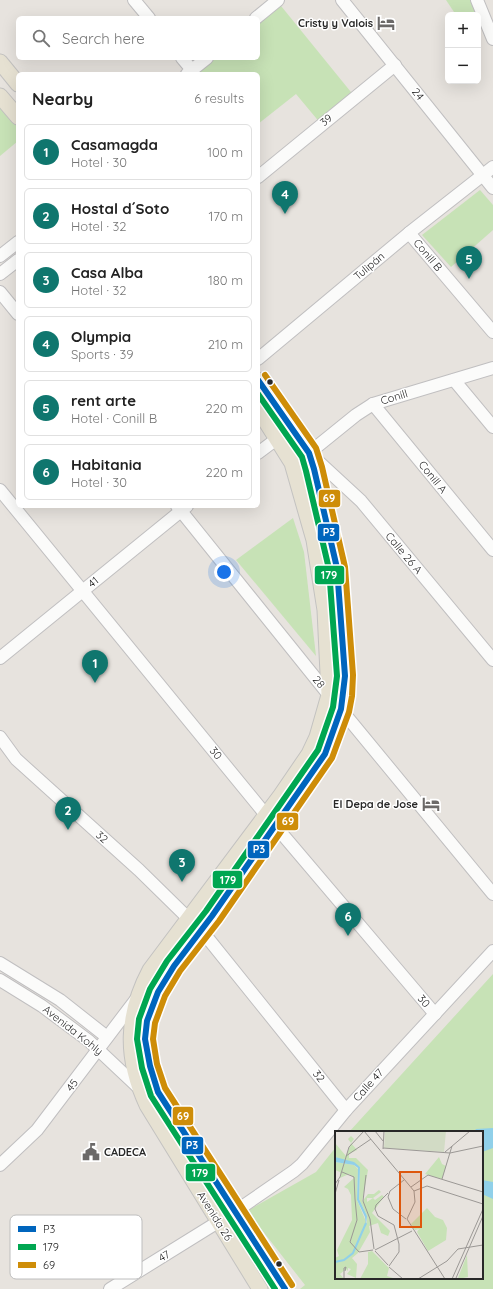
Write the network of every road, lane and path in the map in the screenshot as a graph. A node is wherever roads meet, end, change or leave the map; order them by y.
1 (134, 0) edge
2 (278, 0) edge
3 (342, 0) edge
4 (477, 0) edge
5 (147, 16) edge
6 (258, 16) edge
7 (493, 39) edge
8 (183, 60) edge
9 (205, 60) edge
10 (0, 62) edge
11 (395, 65) junction
12 (190, 72) edge
13 (16, 82) edge
14 (0, 96) edge
15 (16, 115) edge
16 (493, 168) edge
17 (260, 175) edge
18 (483, 176) junction
19 (493, 188) edge
20 (409, 233) junction
21 (16, 244) edge
22 (0, 256) edge
23 (16, 262) edge
24 (0, 274) edge
25 (0, 292) edge
26 (16, 312) edge
27 (493, 332) edge
28 (260, 357) edge
29 (493, 368) edge
30 (454, 380) junction
31 (260, 383) edge
32 (373, 404) junction
33 (260, 412) edge
34 (493, 427) edge
35 (278, 438) junction
36 (260, 452) edge
37 (309, 453) junction
38 (0, 490) edge
39 (182, 508) edge
40 (493, 550) edge
41 (82, 591) junction
42 (0, 658) edge
43 (493, 660) edge
44 (329, 695) junction
45 (341, 709) junction
46 (0, 737) edge
47 (266, 815) junction
48 (276, 826) junction
49 (493, 894) edge
50 (189, 919) junction
51 (202, 930) junction
52 (493, 950) edge
53 (0, 964) edge
54 (0, 980) edge
55 (51, 994) junction
56 (137, 998) junction
57 (42, 1006) junction
58 (435, 1014) junction
59 (107, 1037) junction
60 (99, 1049) junction
61 (140, 1089) junction
62 (346, 1110) junction
63 (0, 1166) edge
64 (236, 1211) junction
65 (218, 1222) junction
66 (142, 1269) edge
67 (126, 1279) edge
68 (110, 1289) edge
69 (260, 1289) edge
70 (285, 1289) edge

1 - 5 street
2 - 6 street
3 - 11 street, 24
4 - 7 street
8 - 12 street
9 - 12 street
10 - 13 main road
11 - 17 street, 39
11 - 18 street, 24
14 - 15 main road
16 - 18 street, Tulipán
18 - 19 street, 24
18 - 20 street, Tulipán
20 - 27 street, Conill B
20 - 28 street, Tulipán
21 - 22 street
23 - 24 street
25 - 26 street
29 - 30 street, Conill
30 - 32 street, Conill
30 - 34 street
31 - 37 main road, Avenida 26
32 - 37 street, Conill
32 - 40 street, Conill A
33 - 35 main road, Avenida 26
35 - 36 street
35 - 37 main road
35 - 44 main road, Avenida 26
37 - 43 street, Calle 26 A
37 - 45 main road, Avenida 26
38 - 41 street, 30
39 - 41 street, 41
39 - 44 street, 28
41 - 42 street, 41
41 - 47 street, 30
44 - 45 street, 28
44 - 47 main road, Avenida 26
45 - 48 main road, Avenida 26
45 - 49 street, 28
46 - 50 street, 32
47 - 48 street, 30
47 - 50 main road, Avenida 26
48 - 51 main road, Avenida 26
48 - 58 street, 30
50 - 56 main road, Avenida 26
51 - 62 street, 32
51 - 64 main road, Avenida 26
52 - 58 street, Calle 47
53 - 55 street, Avenida Kohly
54 - 57 street, Avenida Kohly
55 - 57 street
55 - 59 street, Avenida Kohly
56 - 59 street, 45
56 - 61 main road, Avenida 26
57 - 60 street, Avenida Kohly
58 - 62 street, Calle 47
59 - 60 street, 45
60 - 61 street, Avenida Kohly
60 - 63 street, 45
61 - 65 main road, Avenida 26
62 - 64 street, Calle 47
64 - 70 main road, Avenida 26
65 - 66 street, 47
65 - 69 main road, Avenida 26
67 - 68 street, 47

